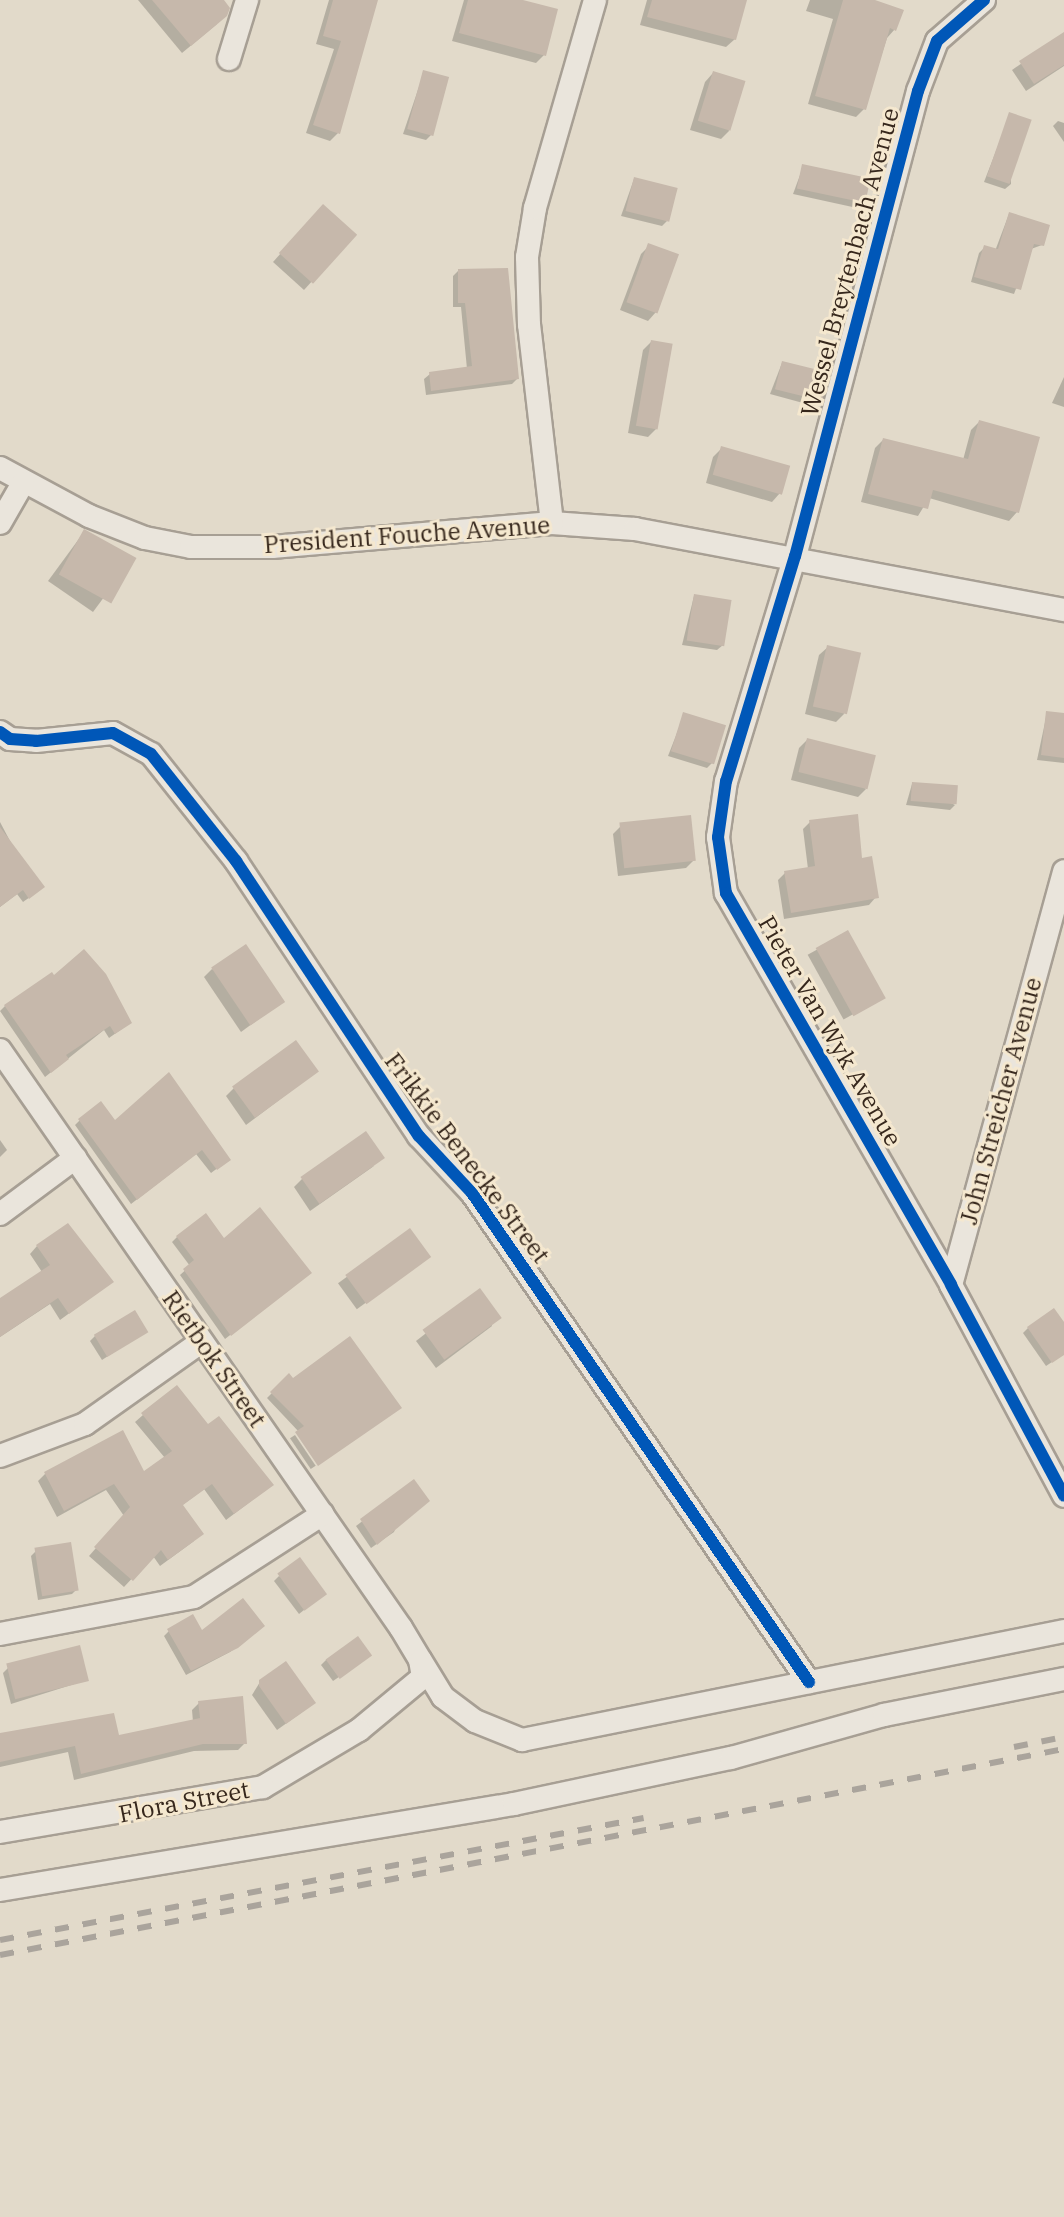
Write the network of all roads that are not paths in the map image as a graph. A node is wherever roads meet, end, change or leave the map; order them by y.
1 (247, 0) edge
2 (595, 0) edge
3 (984, 0) edge
4 (229, 59) dead end
5 (0, 468) edge
6 (23, 483) junction
7 (0, 523) edge
8 (552, 523) junction
9 (795, 556) junction
10 (1064, 610) edge
11 (0, 732) edge
12 (1064, 871) edge
13 (0, 1050) edge
14 (75, 1158) junction
15 (0, 1214) edge
16 (951, 1285) junction
17 (201, 1342) junction
18 (0, 1456) edge
19 (1064, 1496) edge
20 (323, 1514) junction
21 (1064, 1631) edge
22 (0, 1634) edge
23 (422, 1665) junction
24 (1064, 1679) edge
25 (809, 1682) junction
26 (0, 1832) edge
27 (0, 1890) edge

1 - 4 street
2 - 8 street
3 - 9 street, Wessel Breytenbach Avenue
5 - 6 street, President Fouche Avenue
6 - 7 street
6 - 8 street, President Fouche Avenue
8 - 9 street, President Fouche Avenue
9 - 10 street, President Fouche Avenue
9 - 16 street, Pieter Van Wyk Avenue
11 - 25 street, Frikkie Benecke Street
12 - 16 street, John Streicher Avenue
13 - 14 street, Rietbok Street
14 - 15 street
14 - 17 street, Rietbok Street
16 - 19 street, Pieter Van Wyk Avenue
17 - 18 street
17 - 20 street, Rietbok Street
20 - 22 street
20 - 23 street, Rietbok Street
21 - 25 street, Rietbok Street
23 - 25 street, Rietbok Street
23 - 26 street, Flora Street
24 - 27 street

